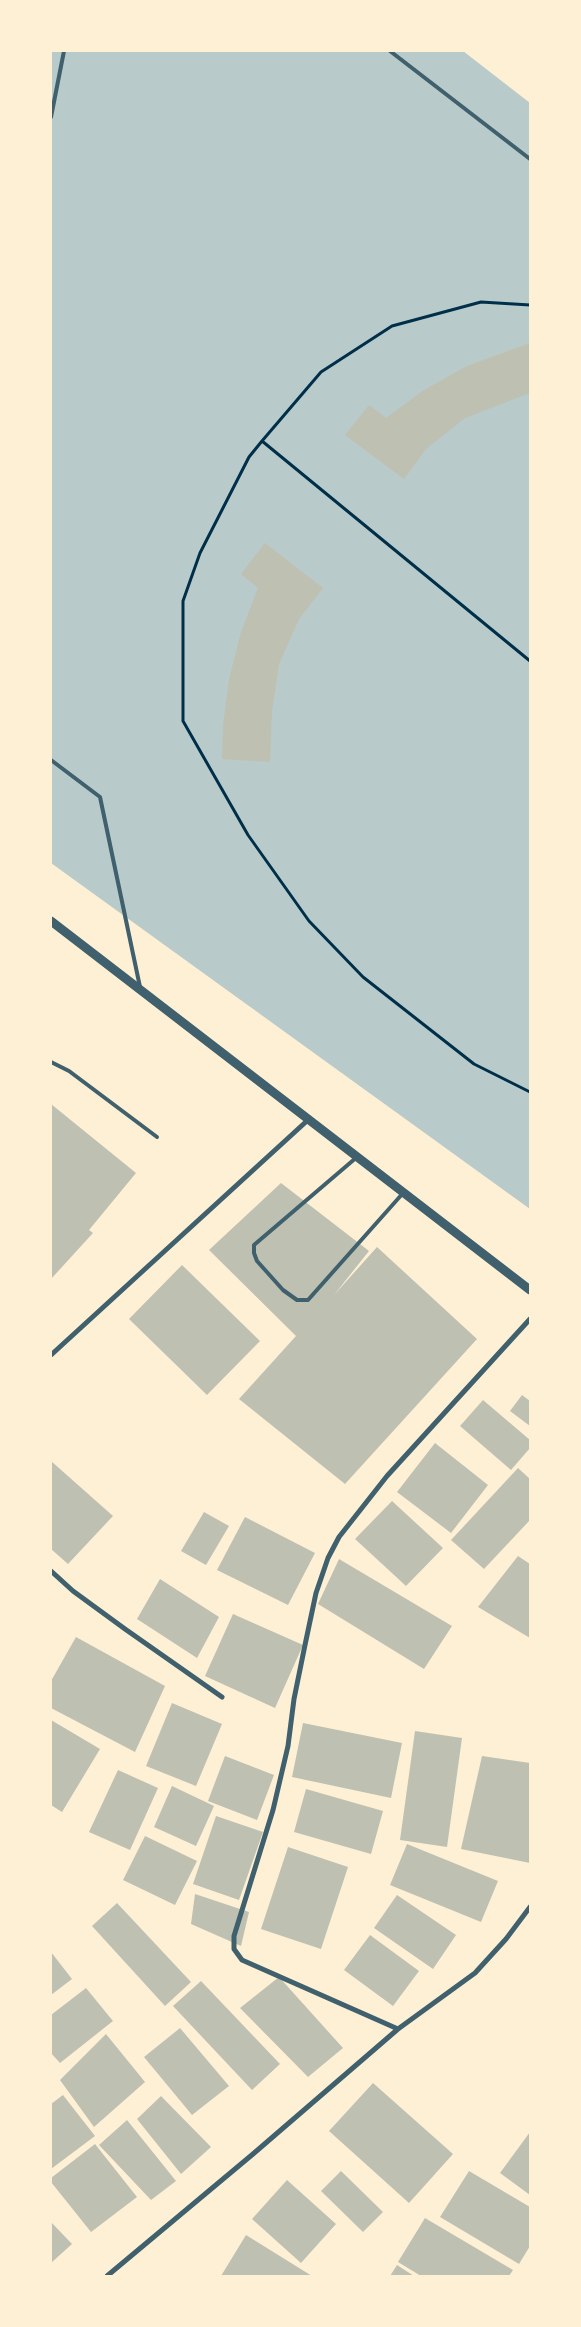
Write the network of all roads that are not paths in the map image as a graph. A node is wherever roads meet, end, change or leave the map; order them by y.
1 (64, 51) edge
2 (390, 51) edge
3 (51, 117) edge
4 (530, 159) edge
5 (51, 760) edge
6 (51, 921) edge
7 (141, 990) junction
8 (51, 1062) edge
9 (310, 1119) junction
10 (157, 1137) dead end
11 (358, 1156) junction
12 (404, 1192) junction
13 (530, 1290) edge
14 (530, 1319) edge
15 (51, 1355) edge
16 (51, 1571) edge
17 (222, 1697) dead end
18 (530, 1907) edge
19 (398, 2029) junction
20 (107, 2276) edge

1 - 3 lane
2 - 4 lane
5 - 7 lane
6 - 7 street
7 - 9 street
8 - 10 lane
9 - 11 street
9 - 15 street
11 - 12 street
11 - 12 lane
12 - 13 street
14 - 19 street
16 - 17 street
18 - 19 street
19 - 20 street

